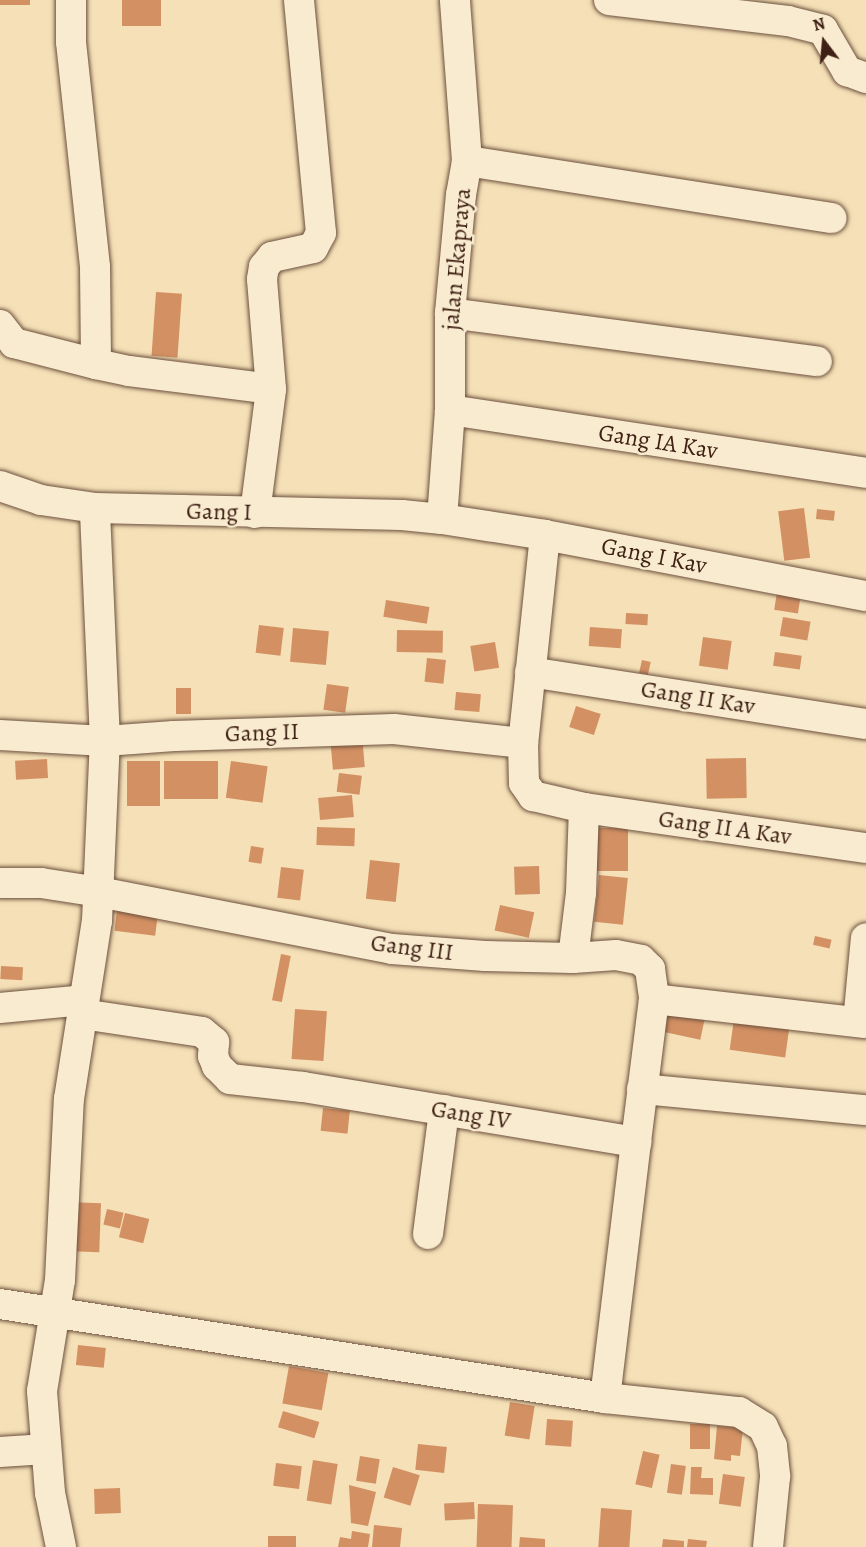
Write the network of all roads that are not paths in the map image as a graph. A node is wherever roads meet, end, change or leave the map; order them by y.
1 (71, 0) edge
2 (299, 0) edge
3 (455, 0) edge
4 (609, 0) edge
5 (866, 78) edge
6 (467, 161) junction
7 (832, 218) dead end
8 (450, 313) junction
9 (0, 325) edge
10 (818, 361) dead end
11 (96, 364) junction
12 (271, 389) junction
13 (450, 410) junction
14 (866, 473) edge
15 (0, 486) edge
16 (95, 508) junction
17 (255, 513) junction
18 (442, 519) junction
19 (545, 535) junction
20 (866, 596) edge
21 (530, 672) junction
22 (866, 724) edge
23 (0, 735) edge
24 (105, 741) junction
25 (524, 743) junction
26 (584, 808) junction
27 (866, 848) edge
28 (0, 883) edge
29 (99, 892) junction
30 (866, 946) edge
31 (573, 958) junction
32 (654, 999) junction
33 (83, 1007) junction
34 (0, 1008) edge
35 (862, 1022) edge
36 (642, 1089) junction
37 (444, 1110) junction
38 (866, 1110) edge
39 (636, 1142) junction
40 (428, 1234) dead end
41 (0, 1304) edge
42 (55, 1311) junction
43 (605, 1398) junction
44 (46, 1449) junction
45 (0, 1452) edge
46 (61, 1547) edge
47 (768, 1547) edge

1 - 11 street
2 - 12 street
3 - 6 street, jalan Ekapraya
4 - 5 street
6 - 7 street
6 - 8 street, jalan Ekapraya
8 - 10 street
8 - 13 street, jalan Ekapraya
9 - 11 street
11 - 12 street
12 - 17 street
13 - 14 street, Gang IA Kav
13 - 18 street, jalan Ekapraya
15 - 16 street, Gang I
16 - 17 street, Gang I
16 - 24 street
17 - 18 street, Gang I
18 - 19 street, Gang I Kav
19 - 20 street, Gang I Kav
19 - 21 street, Gang II A Kav
21 - 22 street, Gang II Kav
21 - 25 street, Gang II A Kav
23 - 24 street, Gang II
24 - 25 street, Gang II
24 - 29 street
25 - 26 street, Gang II A Kav
26 - 27 street, Gang II A Kav
26 - 31 street
28 - 29 street, Gang III
29 - 31 street, Gang III
29 - 33 street
30 - 35 street
31 - 32 street, Gang III
32 - 35 street
32 - 36 street, Gang III
33 - 34 street, Gang IV
33 - 37 street, Gang IV
33 - 42 street
36 - 38 street
36 - 39 street, Gang III
37 - 39 street, Gang IV
37 - 40 street
39 - 43 street
41 - 42 street
42 - 43 street
42 - 44 street
43 - 47 street
44 - 45 street
44 - 46 street

